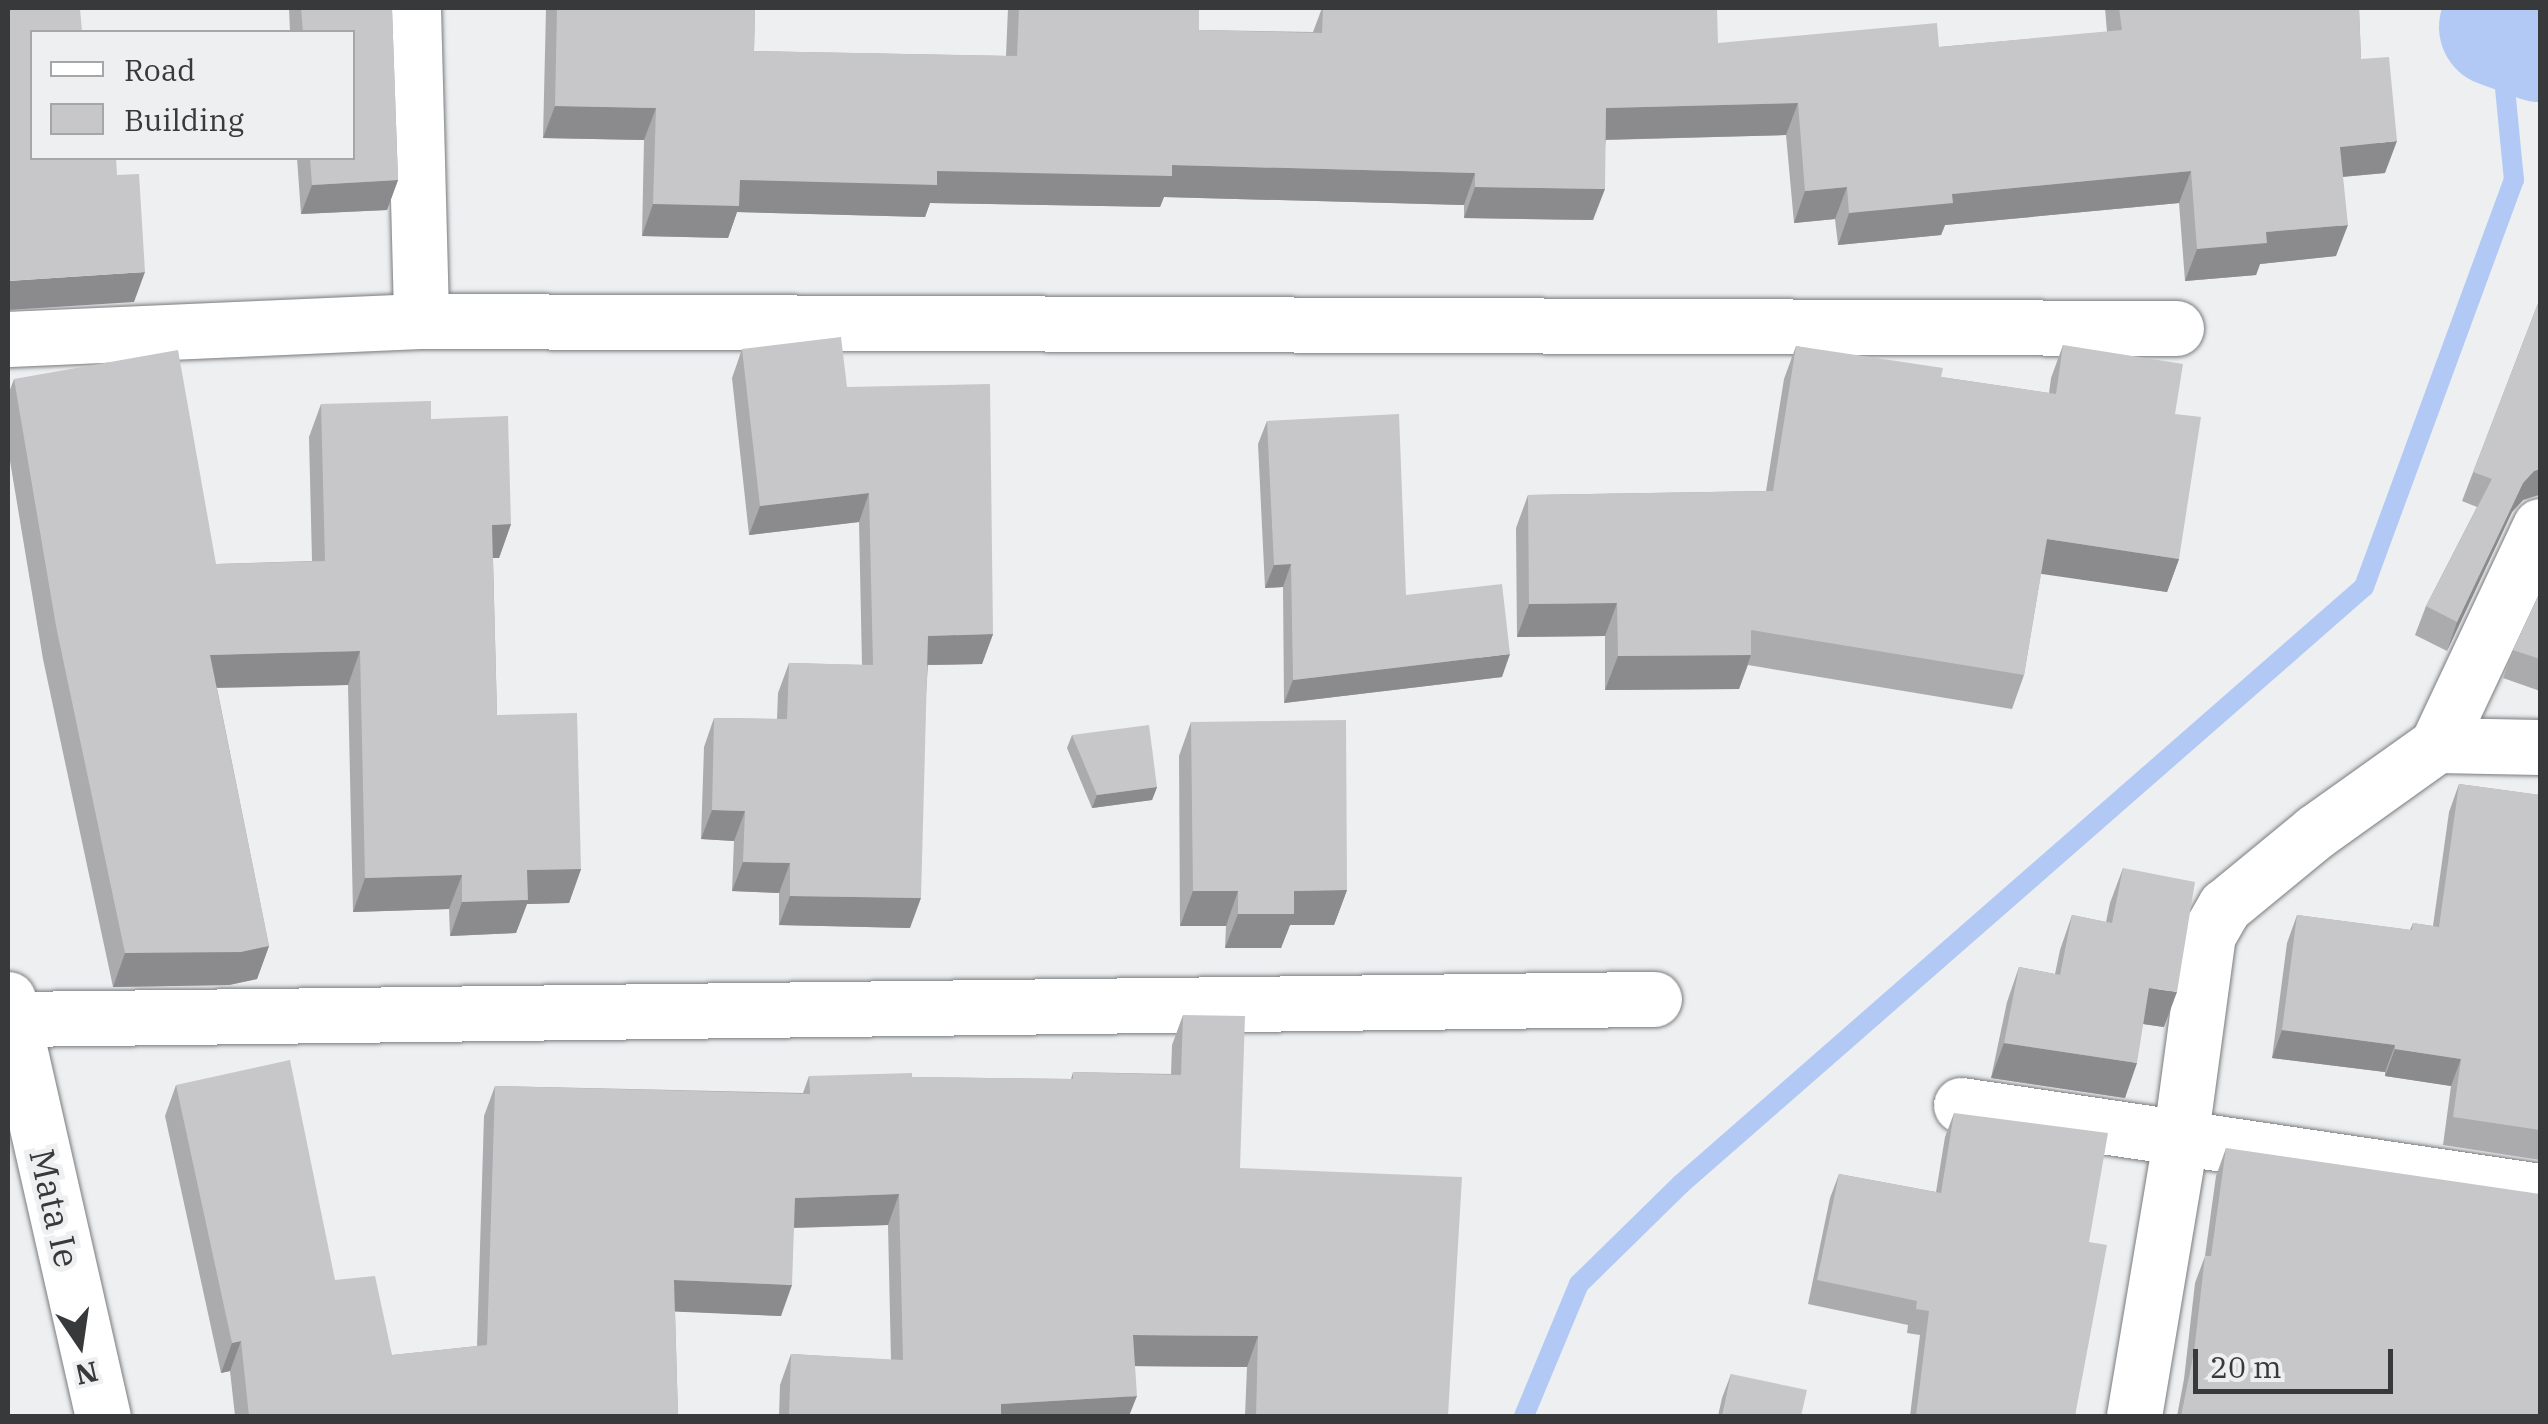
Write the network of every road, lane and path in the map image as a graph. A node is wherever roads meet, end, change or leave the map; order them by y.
1 (413, 8) edge
2 (421, 321) junction
3 (2176, 328) dead end
4 (8, 338) edge
5 (2540, 526) edge
6 (2438, 745) junction
7 (2540, 747) edge
8 (1654, 999) dead end
9 (10, 1009) edge
10 (1961, 1105) dead end
11 (2180, 1141) junction
12 (2540, 1191) edge
13 (103, 1416) edge
14 (2134, 1416) edge

1 - 2 street
2 - 3 street
2 - 4 street
5 - 6 street
6 - 7 street
6 - 11 street
8 - 9 street
9 - 13 street, Mata Ie
10 - 11 street
11 - 12 street
11 - 14 street

